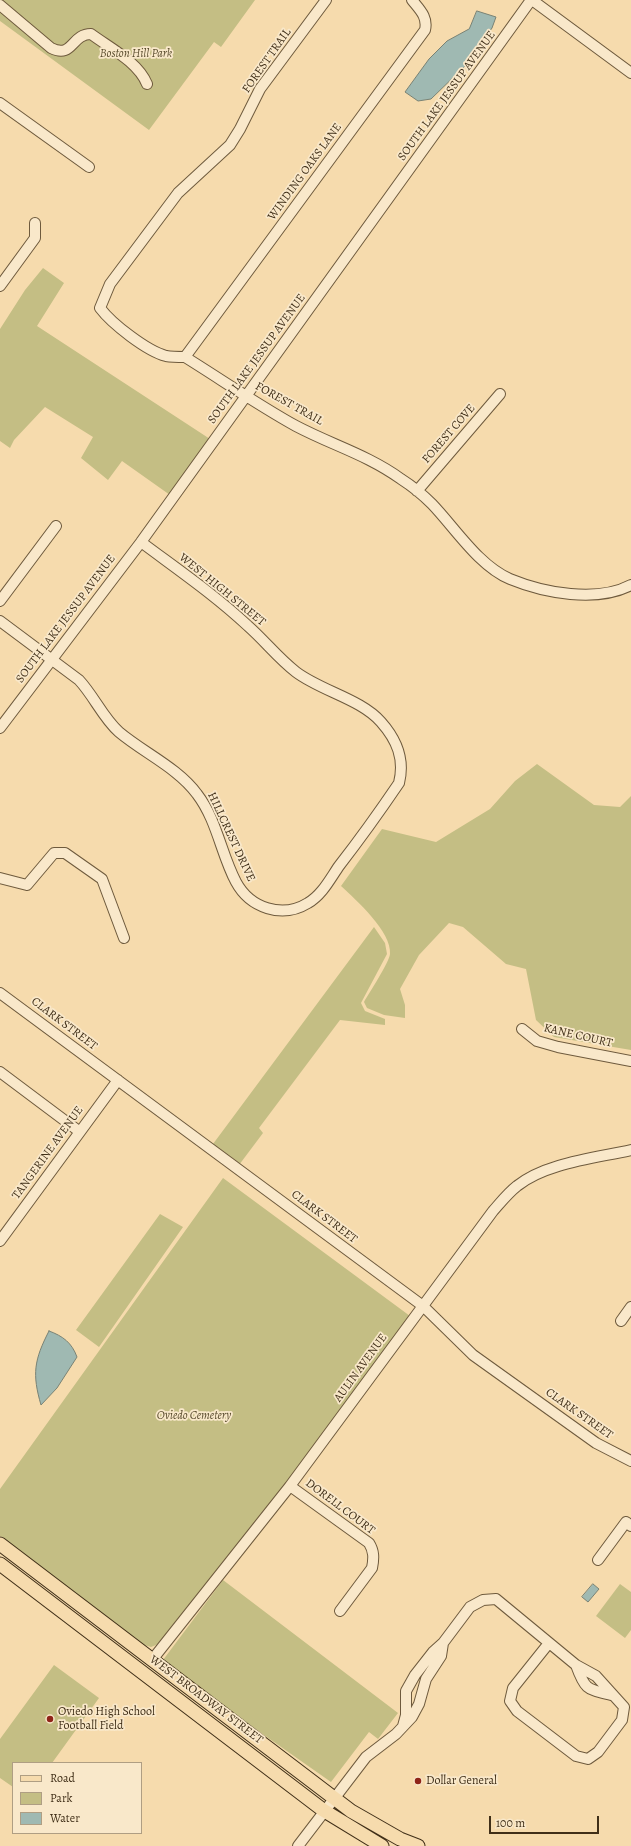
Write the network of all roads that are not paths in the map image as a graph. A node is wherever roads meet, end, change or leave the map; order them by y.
1 (326, 0) edge
2 (412, 0) edge
3 (531, 0) edge
4 (0, 5) edge
5 (631, 73) edge
6 (147, 84) dead end
7 (0, 103) edge
8 (89, 167) dead end
9 (35, 223) dead end
10 (0, 286) edge
11 (185, 357) junction
12 (500, 394) dead end
13 (247, 396) junction
14 (417, 491) junction
15 (56, 526) dead end
16 (141, 542) junction
17 (631, 585) edge
18 (0, 601) edge
19 (0, 620) edge
20 (52, 658) junction
21 (0, 728) edge
22 (367, 829) joint
23 (0, 878) edge
24 (124, 938) dead end
25 (0, 993) edge
26 (522, 1029) dead end
27 (631, 1061) edge
28 (0, 1072) edge
29 (118, 1080) junction
30 (80, 1132) junction
31 (631, 1150) edge
32 (0, 1241) edge
33 (423, 1306) junction
34 (631, 1307) edge
35 (621, 1321) dead end
36 (631, 1461) edge
37 (290, 1486) junction
38 (631, 1526) edge
39 (0, 1544) edge
40 (598, 1560) dead end
41 (0, 1564) edge
42 (340, 1612) dead end
43 (443, 1643) junction
44 (548, 1643) junction
45 (120, 1654) junction
46 (152, 1660) junction
47 (576, 1665) junction
48 (408, 1684) junction
49 (422, 1688) junction
50 (171, 1693) junction
51 (611, 1695) junction
52 (206, 1700) junction
53 (405, 1706) junction
54 (417, 1709) junction
55 (403, 1726) junction
56 (333, 1798) junction
57 (323, 1810) junction
58 (298, 1846) edge
59 (382, 1846) edge
60 (418, 1846) edge

1 - 11 street, FOREST TRAIL
2 - 11 street, WINDING OAKS LANE
3 - 5 street
3 - 13 street, SOUTH LAKE JESSUP AVENUE
4 - 6 street
7 - 8 street
9 - 10 street
11 - 13 street, FOREST TRAIL
12 - 14 street, FOREST COVE
13 - 14 street, FOREST TRAIL
13 - 16 street, SOUTH LAKE JESSUP AVENUE
14 - 17 street, FOREST TRAIL
15 - 18 street
16 - 20 street, SOUTH LAKE JESSUP AVENUE
16 - 22 street, WEST HIGH STREET
19 - 20 street, HILLCREST DRIVE
20 - 21 street, SOUTH LAKE JESSUP AVENUE
20 - 22 street, HILLCREST DRIVE
23 - 24 street
25 - 29 street, CLARK STREET
26 - 27 street, KANE COURT
28 - 30 street
29 - 30 street, TANGERINE AVENUE
29 - 33 street, CLARK STREET
30 - 32 street, TANGERINE AVENUE
31 - 33 street, AULIN AVENUE
33 - 36 street, CLARK STREET
33 - 37 street, AULIN AVENUE
34 - 35 street
37 - 42 street, DORELL COURT
37 - 46 street, AULIN AVENUE
38 - 40 street
39 - 46 main road, WEST BROADWAY STREET
41 - 45 main road, WEST BROADWAY STREET
43 - 44 street
43 - 48 street
43 - 49 street
44 - 47 street
44 - 51 street
45 - 46 main road
45 - 50 main road, WEST BROADWAY STREET
46 - 52 main road, WEST BROADWAY STREET
47 - 51 street
47 - 51 street
48 - 49 street
48 - 53 street
49 - 54 street
50 - 52 main road
50 - 57 main road, WEST BROADWAY STREET
52 - 56 main road, WEST BROADWAY STREET
53 - 54 street
53 - 55 street
54 - 55 street
55 - 56 street
56 - 57 street
56 - 60 main road, WEST BROADWAY STREET
57 - 58 street
57 - 59 main road, WEST BROADWAY STREET

